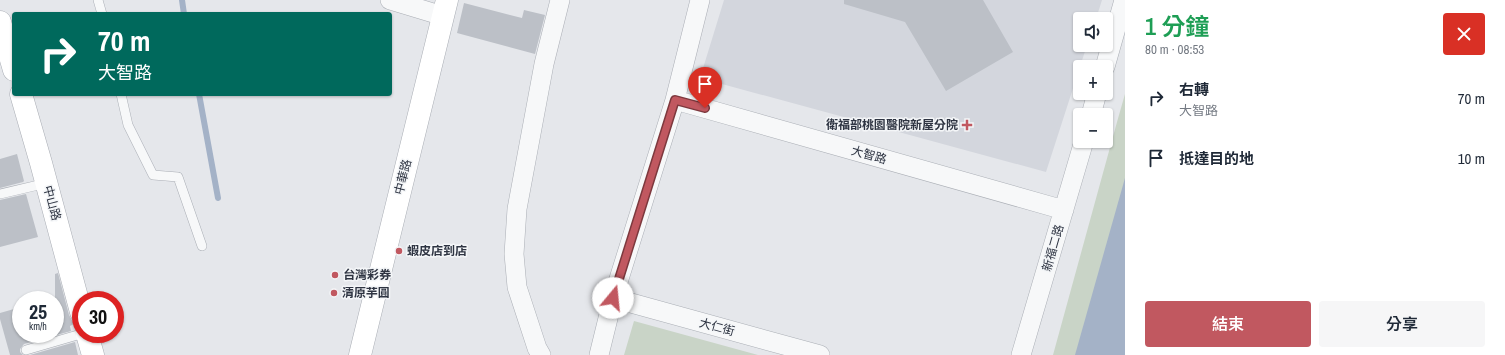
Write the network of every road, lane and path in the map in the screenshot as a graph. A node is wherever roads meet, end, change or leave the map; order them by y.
1 (98, 0) edge
2 (390, 0) edge
3 (560, 0) edge
4 (700, 0) edge
5 (1124, 0) edge
6 (445, 8) edge
7 (101, 12) edge
8 (0, 22) edge
9 (1106, 60) edge
10 (12, 63) edge
11 (22, 96) edge
12 (121, 96) edge
13 (675, 100) junction
14 (1082, 148) edge
15 (47, 183) junction
16 (0, 194) edge
17 (1064, 210) junction
18 (202, 246) dead end
19 (75, 291) edge
20 (613, 298) junction
21 (72, 337) edge
22 (90, 343) edge
23 (26, 350) dead end
24 (93, 355) edge
25 (360, 355) edge
26 (541, 355) edge
27 (599, 355) edge
28 (820, 355) edge
29 (1021, 355) edge

1 - 7 lane
2 - 6 street
3 - 26 street
4 - 13 street
5 - 9 street
6 - 25 main road, 中華路
8 - 10 main road
11 - 15 main road, 中山路
12 - 18 lane
13 - 17 street, 大智路
13 - 20 street
14 - 17 street, 新福二路
15 - 16 lane
15 - 19 main road, 中山路
17 - 29 street, 新福二路
20 - 27 street
20 - 28 street, 大仁街
21 - 23 lane
22 - 24 main road

